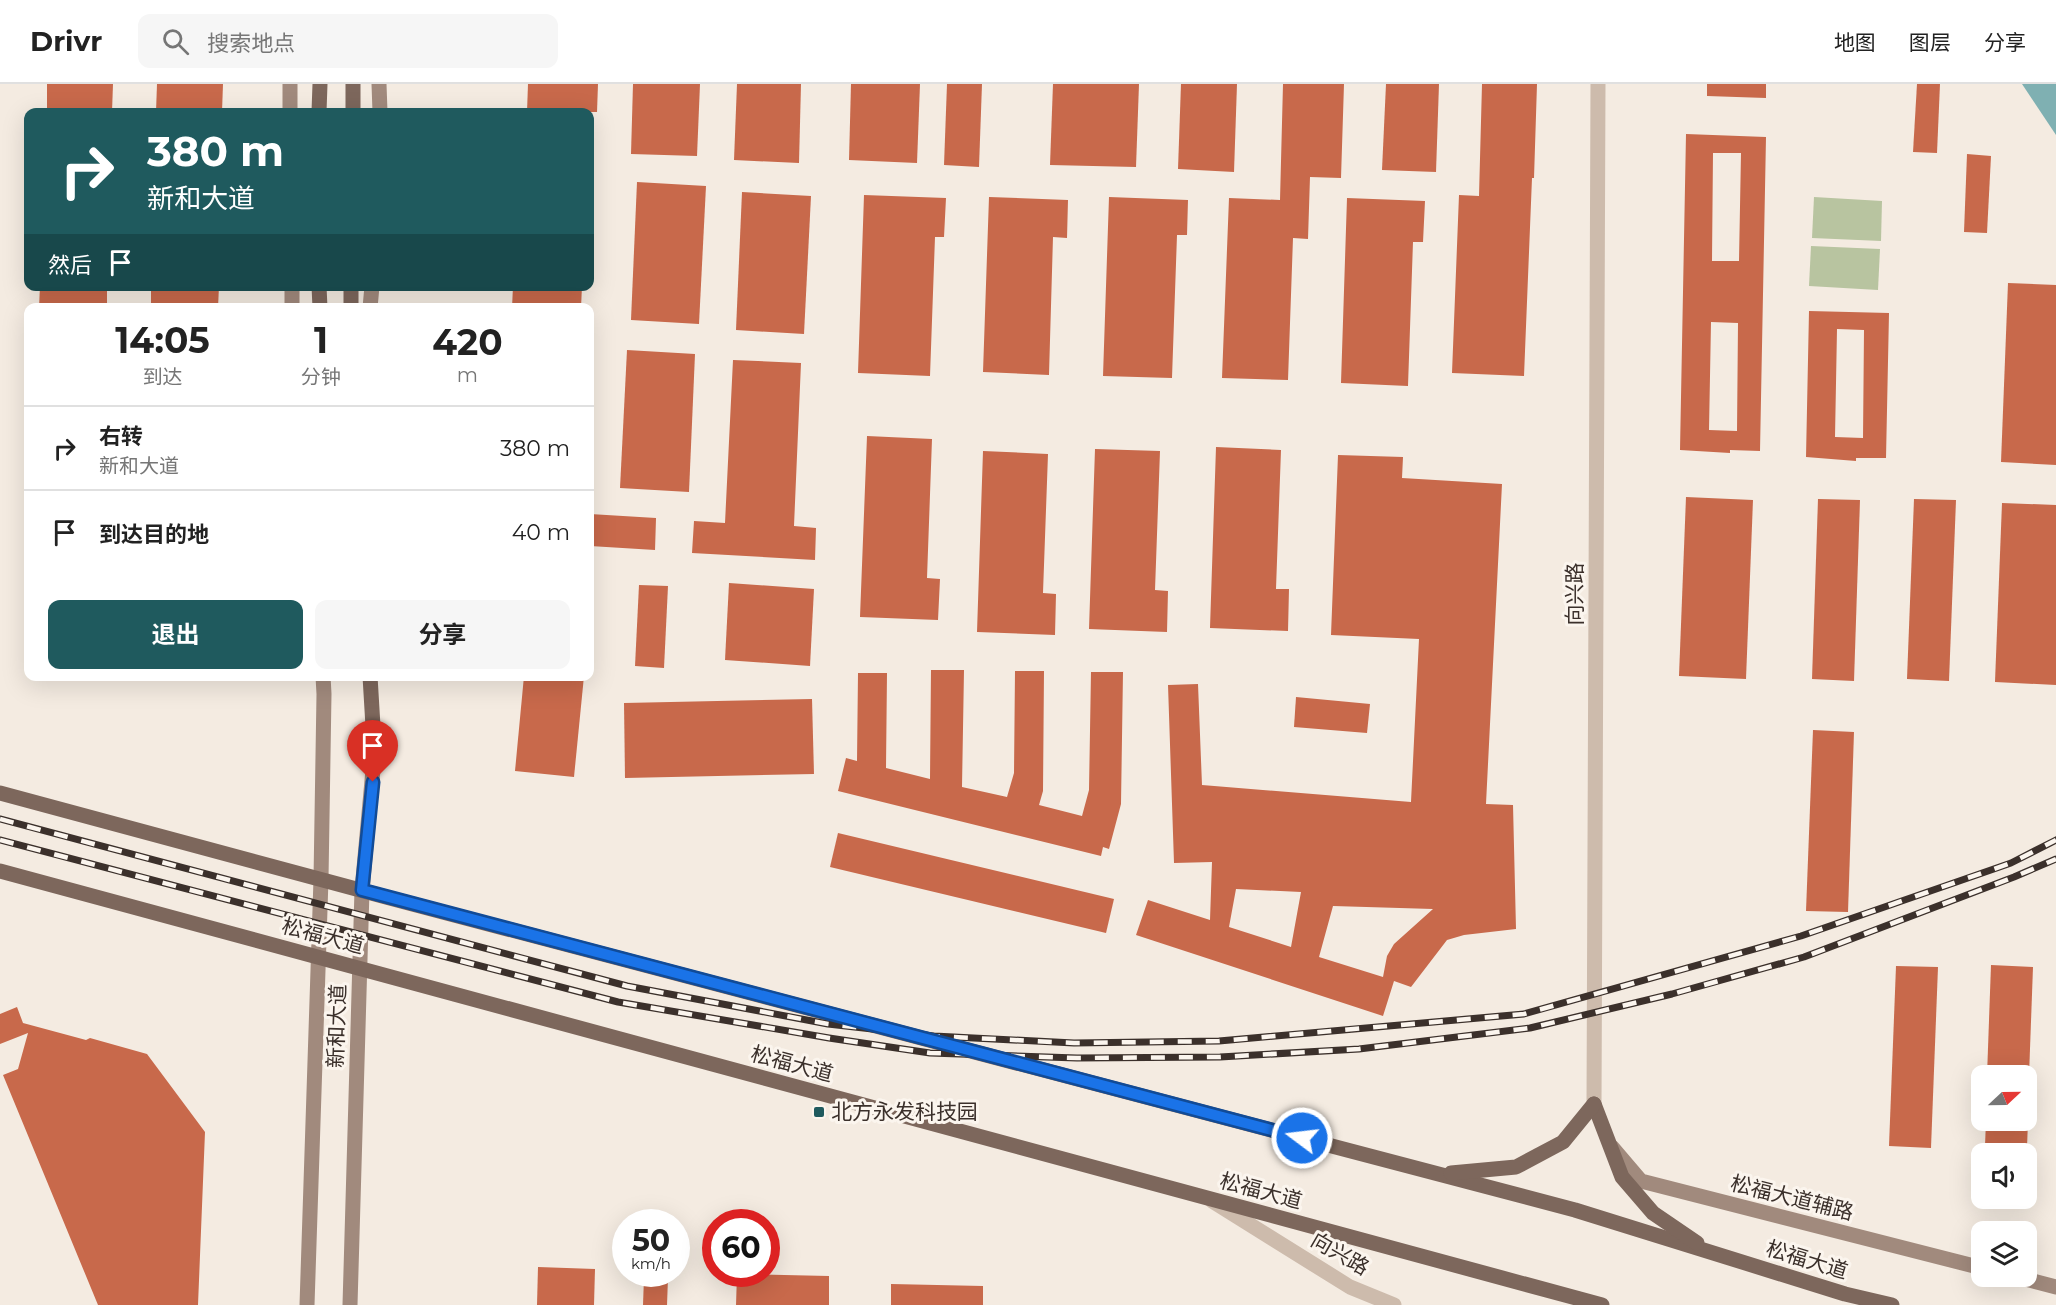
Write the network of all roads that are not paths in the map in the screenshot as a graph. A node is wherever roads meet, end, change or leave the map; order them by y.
1 (290, 84) edge
2 (320, 84) edge
3 (353, 84) edge
4 (379, 84) edge
5 (1598, 84) edge
6 (290, 108) edge
7 (319, 108) edge
8 (353, 108) edge
9 (380, 108) edge
10 (323, 681) edge
11 (372, 681) edge
12 (0, 793) edge
13 (0, 871) edge
14 (321, 879) junction
15 (362, 890) junction
16 (317, 956) junction
17 (360, 968) junction
18 (1594, 1104) junction
19 (1607, 1143) junction
20 (1439, 1174) junction
21 (1207, 1198) junction
22 (1710, 1252) junction
23 (1971, 1265) edge
24 (2037, 1282) edge
25 (2056, 1287) edge
26 (307, 1305) edge
27 (350, 1305) edge
28 (1394, 1305) edge
29 (1602, 1305) edge
30 (1892, 1305) edge

1 - 6 main road
2 - 7 main road
3 - 8 main road
4 - 9 main road
5 - 18 street, 向兴路
10 - 14 main road, 新和大道
11 - 15 main road, 新和大道
12 - 14 main road, 松福大道
13 - 16 main road, 松福大道
14 - 15 main road, 松福大道
14 - 16 main road, 新和大道
15 - 17 main road, 新和大道
15 - 20 main road, 松福大道
16 - 17 main road, 松福大道
16 - 26 main road, 新和大道
17 - 21 main road, 松福大道
17 - 27 main road, 新和大道
18 - 19 main road, 松福大道
18 - 20 main road, 松福大道
19 - 22 main road, 松福大道
19 - 23 main road, 松福大道辅路
20 - 22 main road, 松福大道
21 - 28 street, 向兴路
21 - 29 main road, 松福大道
22 - 30 main road, 松福大道
24 - 25 main road

